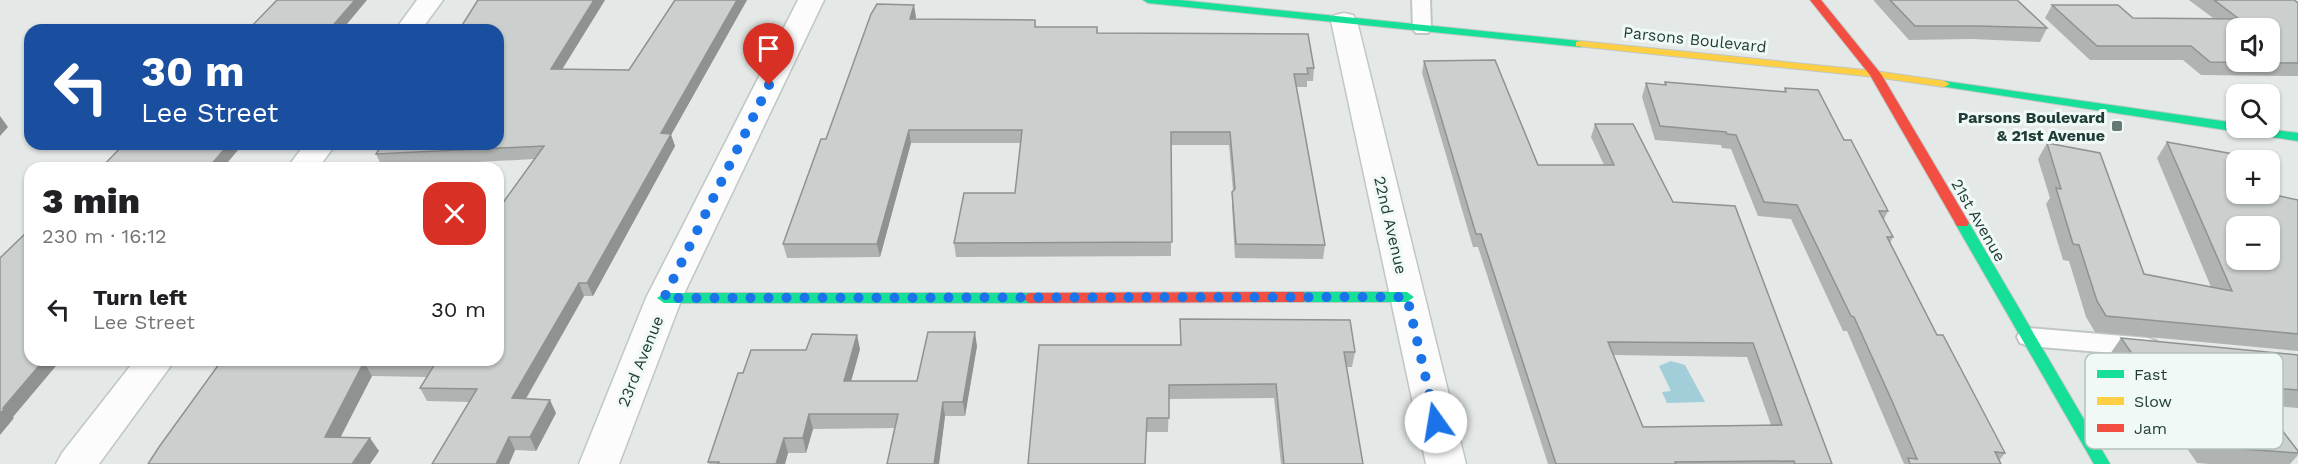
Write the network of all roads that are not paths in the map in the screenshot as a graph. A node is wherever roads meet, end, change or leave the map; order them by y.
1 (430, 0) edge
2 (811, 0) edge
3 (1148, 0) edge
4 (1421, 0) edge
5 (1815, 0) edge
6 (1344, 21) junction
7 (412, 24) edge
8 (1422, 29) junction
9 (1875, 74) junction
10 (2226, 126) edge
11 (2280, 134) edge
12 (2298, 137) edge
13 (316, 150) edge
14 (307, 162) edge
15 (1407, 297) junction
16 (664, 298) junction
17 (2029, 337) junction
18 (2175, 350) edge
19 (151, 366) edge
20 (2085, 434) edge
21 (2093, 449) edge
22 (76, 464) edge
23 (599, 464) edge
24 (1446, 464) edge
25 (2102, 464) edge

1 - 7 street
2 - 16 street, 23rd Avenue
3 - 6 street, Parsons Boulevard
4 - 8 lane
5 - 9 street, 21st Avenue
6 - 8 street, Parsons Boulevard
6 - 15 street, 22nd Avenue
8 - 9 street, Parsons Boulevard
9 - 10 street, Parsons Boulevard
9 - 17 street, 21st Avenue
11 - 12 street
13 - 14 street
15 - 16 street
15 - 24 street, 22nd Avenue
16 - 23 street, 23rd Avenue
17 - 18 lane
17 - 20 street, 21st Avenue
19 - 22 street
21 - 25 street, 21st Avenue

